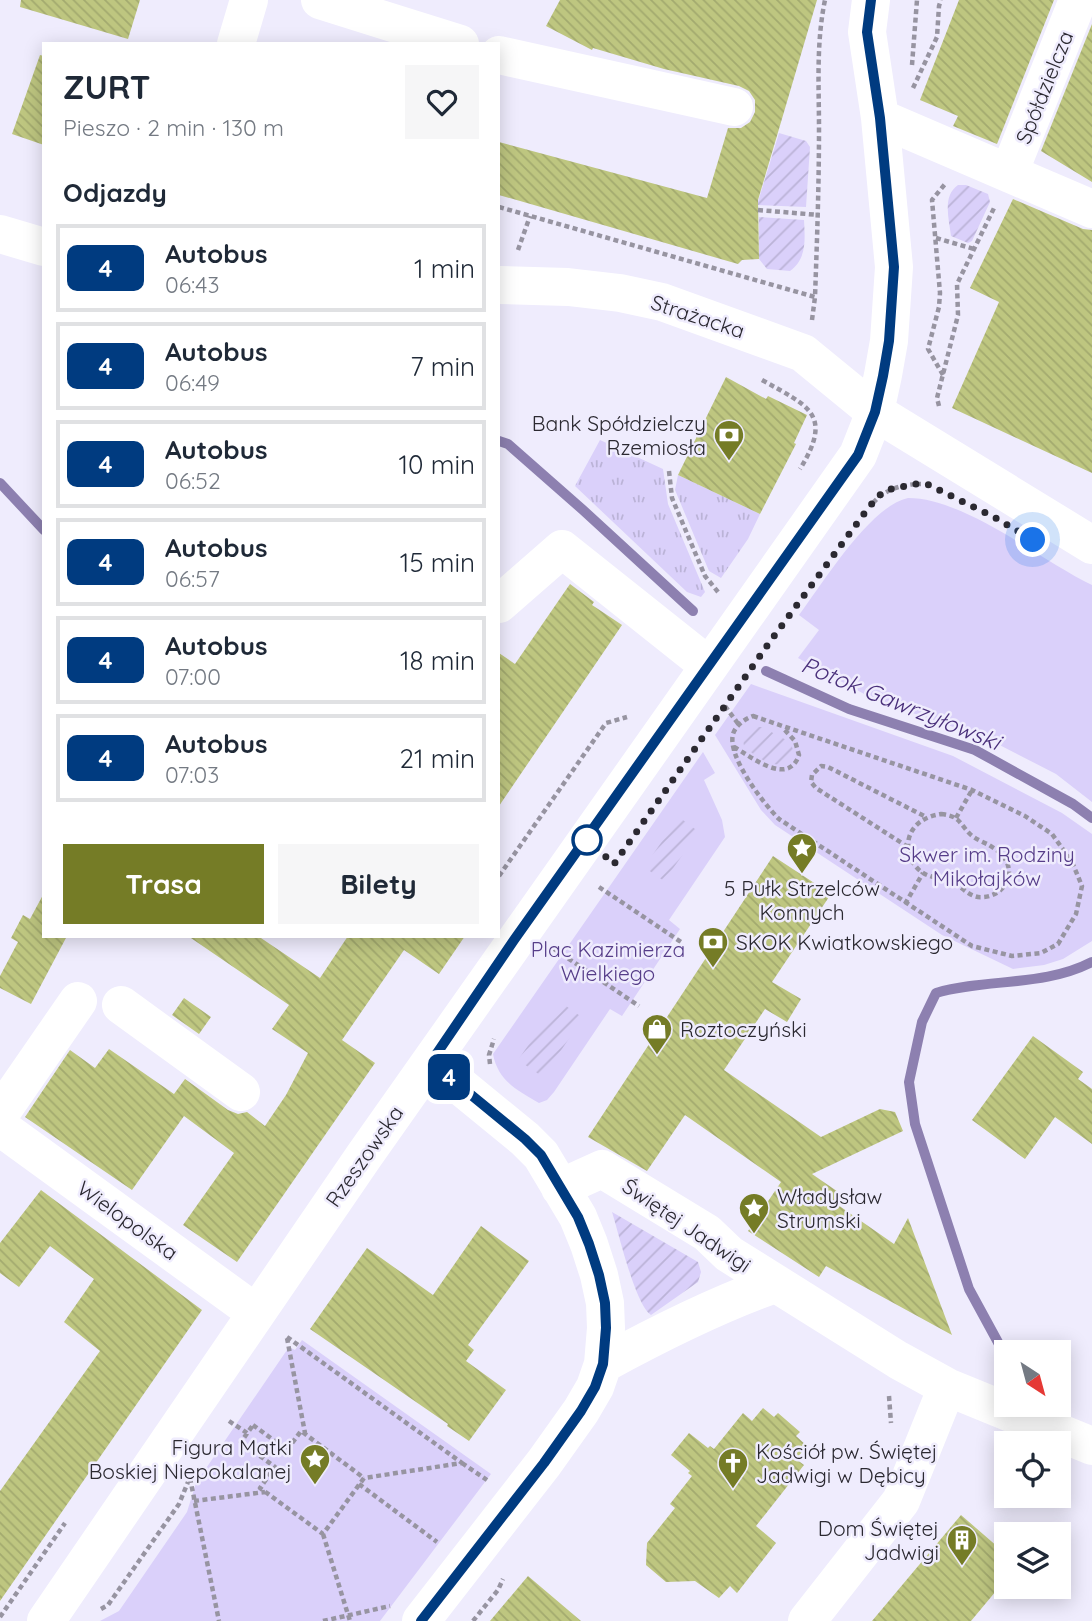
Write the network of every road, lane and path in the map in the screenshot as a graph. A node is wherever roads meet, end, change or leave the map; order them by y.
1 (248, 0) edge
2 (320, 0) edge
3 (825, 0) edge
4 (871, 0) edge
5 (917, 0) edge
6 (941, 0) edge
7 (1078, 0) edge
8 (237, 42) edge
9 (454, 42) edge
10 (500, 55) edge
11 (911, 69) dead end
12 (910, 83) dead end
13 (734, 107) dead end
14 (880, 118) junction
15 (949, 181) dead end
16 (1005, 184) junction
17 (500, 207) edge
18 (1092, 209) edge
19 (758, 210) dead end
20 (818, 215) junction
21 (530, 216) junction
22 (0, 234) edge
23 (936, 238) junction
24 (42, 246) edge
25 (974, 249) junction
26 (507, 272) edge
27 (943, 376) junction
28 (760, 379) dead end
29 (875, 412) junction
30 (949, 412) dead end
31 (669, 471) dead end
32 (797, 473) dead end
33 (927, 484) dead end
34 (869, 507) dead end
35 (1092, 545) edge
36 (725, 584) dead end
37 (719, 593) junction
38 (500, 603) edge
39 (695, 655) junction
40 (732, 697) dead end
41 (725, 706) junction
42 (630, 716) dead end
43 (718, 716) dead end
44 (739, 725) junction
45 (778, 725) junction
46 (734, 746) junction
47 (972, 790) junction
48 (926, 817) junction
49 (956, 818) junction
50 (908, 847) junction
51 (923, 873) junction
52 (500, 875) edge
53 (591, 897) dead end
54 (905, 904) junction
55 (562, 939) dead end
56 (681, 942) dead end
57 (554, 949) junction
58 (547, 960) dead end
59 (78, 1001) dead end
60 (121, 1005) dead end
61 (639, 1006) dead end
62 (497, 1033) dead end
63 (431, 1062) junction
64 (491, 1072) dead end
65 (241, 1091) dead end
66 (0, 1114) edge
67 (0, 1127) edge
68 (560, 1188) junction
69 (775, 1284) junction
70 (256, 1312) junction
71 (295, 1326) dead end
72 (287, 1337) junction
73 (279, 1349) dead end
74 (603, 1364) junction
75 (947, 1387) junction
76 (235, 1412) dead end
77 (229, 1421) junction
78 (221, 1432) dead end
79 (247, 1433) dead end
80 (305, 1434) junction
81 (1092, 1446) edge
82 (198, 1466) dead end
83 (190, 1478) junction
84 (364, 1478) junction
85 (359, 1484) junction
86 (266, 1492) junction
87 (194, 1501) junction
88 (323, 1534) junction
89 (443, 1546) dead end
90 (95, 1613) dead end
91 (409, 1613) edge
92 (349, 1618) edge
93 (46, 1621) edge
94 (219, 1621) edge
95 (323, 1621) edge
96 (807, 1621) edge

1 - 8 street
2 - 9 street
3 - 20 path
4 - 14 street, Rzeszowska
5 - 11 path
6 - 12 path
7 - 16 street, Spółdzielcza
10 - 13 street
14 - 16 street
14 - 29 street, Rzeszowska
15 - 23 path
16 - 18 street
16 - 25 path
17 - 21 path
19 - 20 path
20 - 21 path
21 - 26 path
22 - 24 street
23 - 25 path
23 - 27 path
25 - 27 path
26 - 29 street, Strażacka
27 - 30 path
28 - 32 path
29 - 35 street, Strażacka
29 - 39 street, Rzeszowska
31 - 37 path
33 - 34 path
36 - 37 path
37 - 39 path
38 - 39 street
39 - 63 street, Rzeszowska
40 - 41 path
41 - 43 path
41 - 44 path
42 - 52 path
44 - 45 path
44 - 46 path
45 - 46 path
45 - 47 path
46 - 54 path
47 - 49 path
47 - 54 path
48 - 49 path
48 - 50 path
48 - 50 path
49 - 51 path
50 - 51 path
51 - 54 path
53 - 56 path
55 - 57 path
57 - 58 path
57 - 61 path
59 - 66 street
60 - 65 street
62 - 64 path
63 - 68 street
63 - 70 street, Rzeszowska
67 - 70 street, Wielopolska
68 - 69 street, Świętej Jadwigi
68 - 74 street
69 - 74 street, Świętej Jadwigi
69 - 75 street, Świętej Jadwigi
70 - 93 street, Rzeszowska
71 - 72 path
72 - 73 path
72 - 80 path
72 - 84 path
74 - 91 street
75 - 81 street, Świętej Jadwigi
75 - 96 street
76 - 77 path
77 - 78 path
77 - 79 path
80 - 84 path
80 - 86 path
82 - 83 path
83 - 87 path
83 - 90 path
84 - 85 path
85 - 88 path
85 - 89 path
86 - 87 path
86 - 88 path
87 - 94 path
88 - 92 path
91 - 92 path
92 - 95 path

